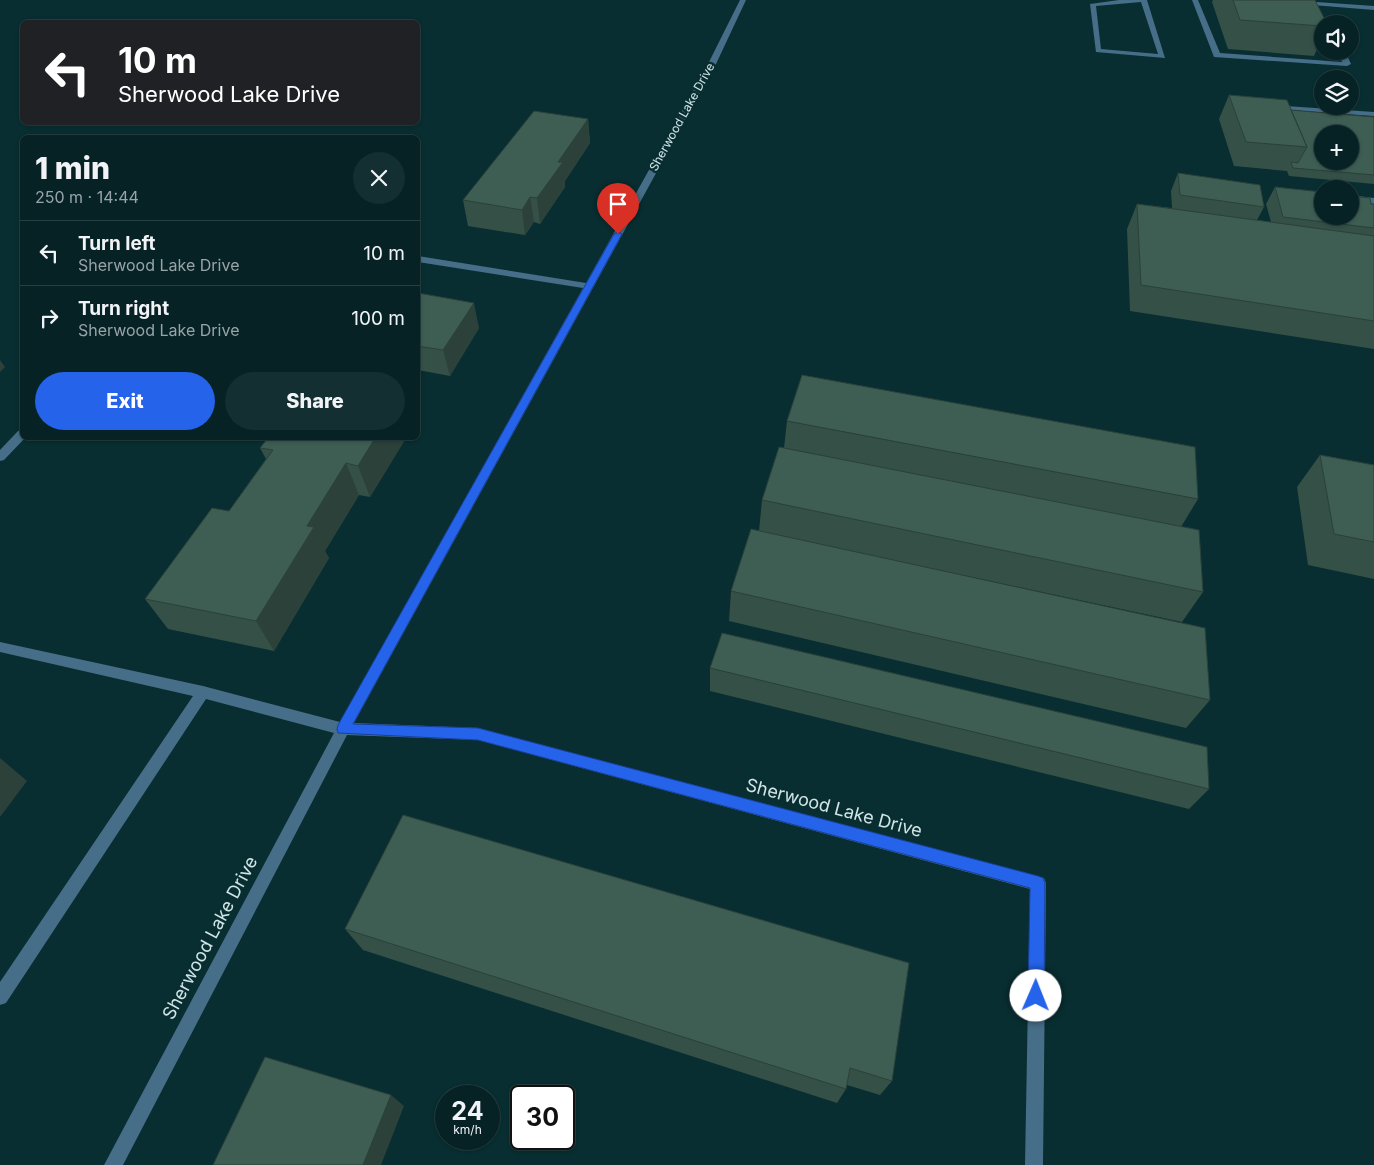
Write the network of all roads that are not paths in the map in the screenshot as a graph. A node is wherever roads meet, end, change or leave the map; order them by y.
1 (743, 0) edge
2 (1144, 0) edge
3 (1195, 0) edge
4 (1298, 3) edge
5 (1317, 5) edge
6 (1374, 8) edge
7 (1345, 60) edge
8 (1266, 106) edge
9 (1374, 114) edge
10 (1359, 200) edge
11 (1374, 202) edge
12 (420, 259) edge
13 (590, 286) junction
14 (20, 436) edge
15 (0, 457) edge
16 (0, 648) edge
17 (203, 692) junction
18 (343, 729) junction
19 (0, 997) edge
20 (113, 1165) edge
21 (1034, 1165) edge

1 - 13 street, Sherwood Lake Drive
2 - 2 street
3 - 7 street
4 - 5 street
5 - 6 street
8 - 9 street
10 - 11 street
12 - 13 street
13 - 18 street, Sherwood Lake Drive
14 - 15 street
16 - 17 street, Sherwood Lake Drive
17 - 18 street, Sherwood Lake Drive
17 - 19 street
18 - 20 street, Sherwood Lake Drive
18 - 21 street, Sherwood Lake Drive

